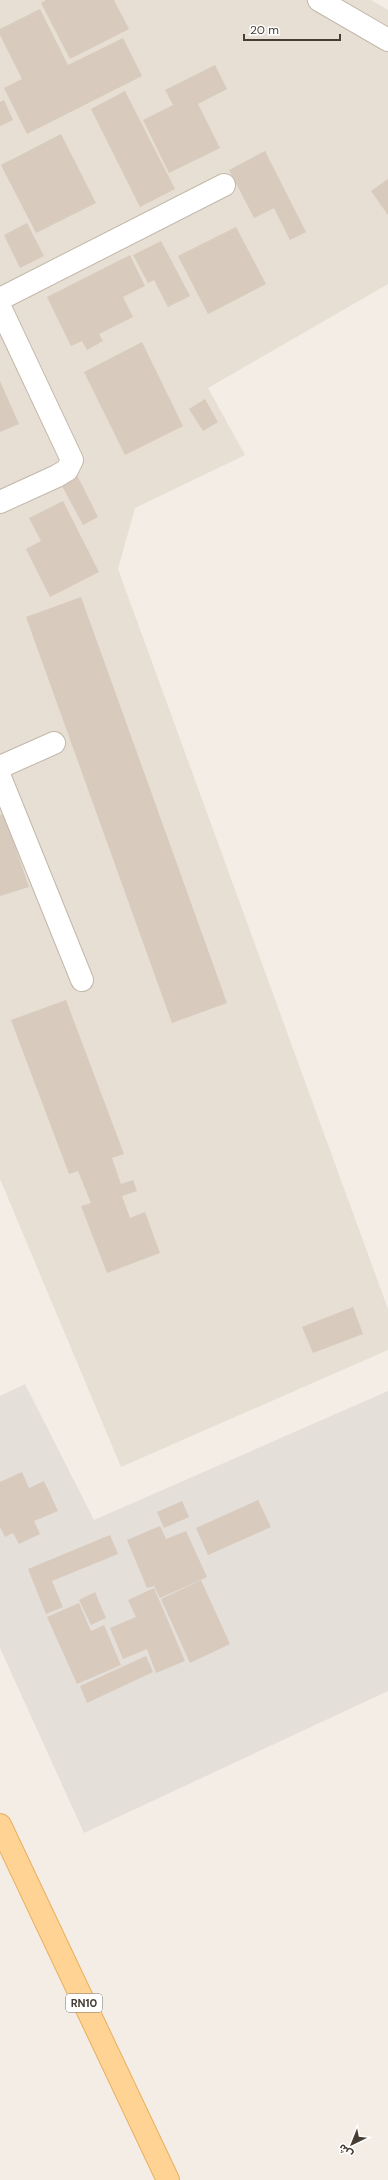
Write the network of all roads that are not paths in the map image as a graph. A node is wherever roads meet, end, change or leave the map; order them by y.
1 (319, 0) edge
2 (388, 40) edge
3 (224, 185) dead end
4 (0, 299) edge
5 (0, 307) edge
6 (0, 502) edge
7 (54, 743) dead end
8 (0, 766) edge
9 (0, 777) edge
10 (82, 980) dead end
11 (0, 1825) edge
12 (168, 2180) edge

1 - 2 street
3 - 4 street
5 - 6 street
7 - 8 street
9 - 10 street
11 - 12 main road, RN10

